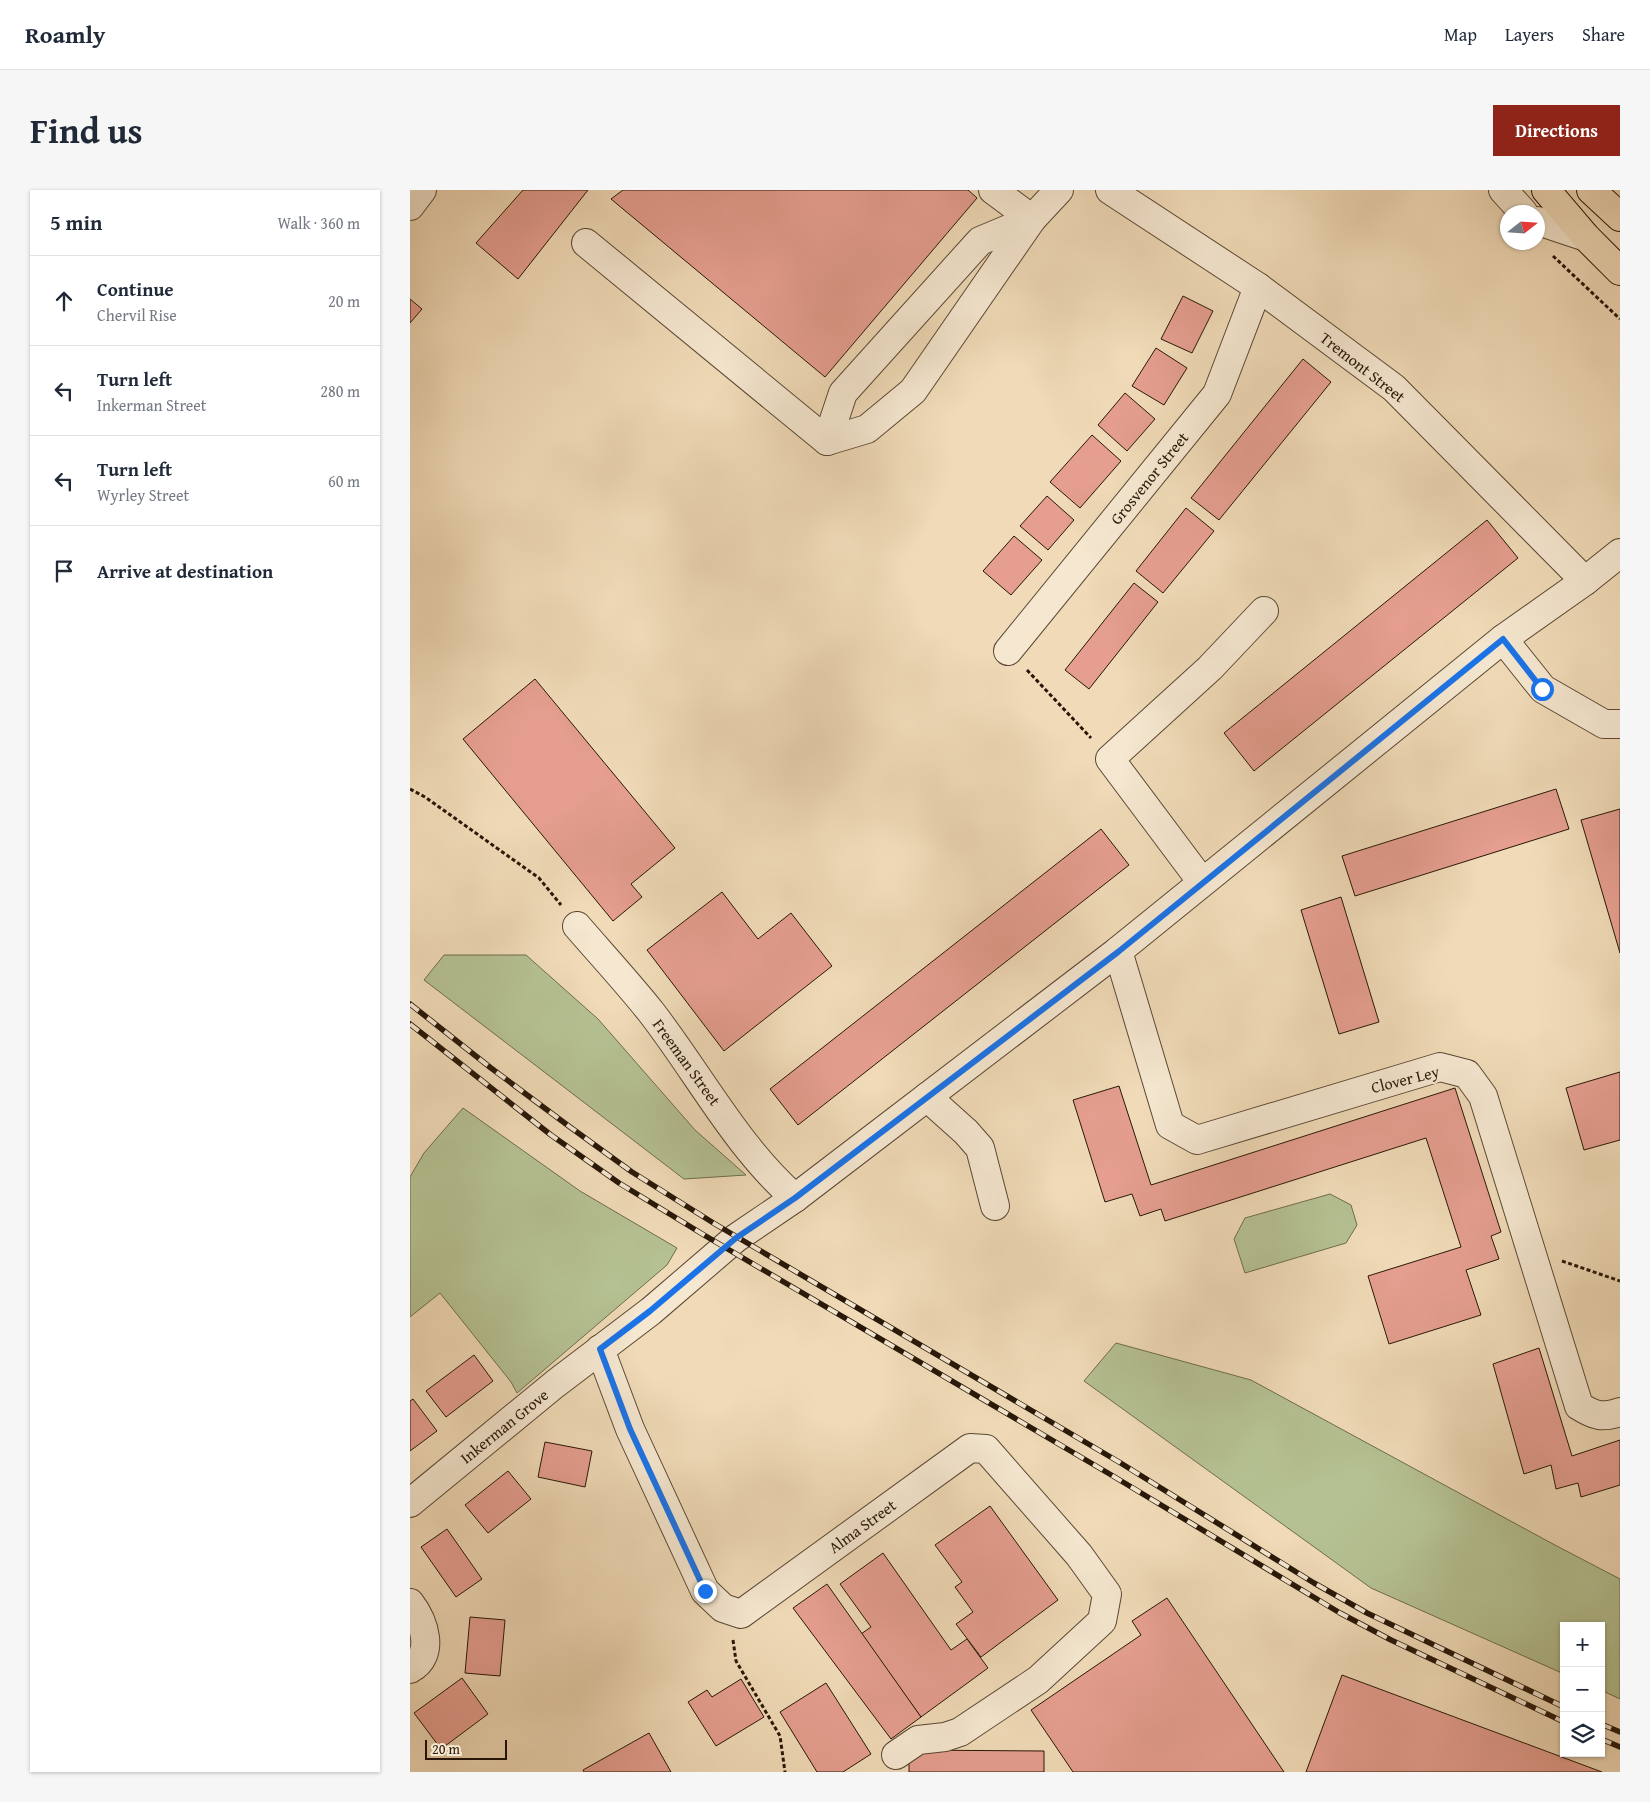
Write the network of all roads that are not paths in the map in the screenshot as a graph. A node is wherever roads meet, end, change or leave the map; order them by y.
1 (422, 190) edge
2 (993, 190) edge
3 (1060, 190) edge
4 (1110, 190) edge
5 (1502, 190) edge
6 (1546, 190) edge
7 (1591, 190) edge
8 (1516, 205) edge
9 (410, 206) edge
10 (1620, 217) edge
11 (1032, 219) junction
12 (1545, 223) edge
13 (1586, 237) junction
14 (586, 243) dead end
15 (1620, 270) edge
16 (1258, 286) junction
17 (827, 441) junction
18 (1620, 553) edge
19 (1585, 581) junction
20 (1264, 611) dead end
21 (1503, 639) junction
22 (1008, 651) road end
23 (1620, 724) edge
24 (1202, 882) junction
25 (577, 926) road end
26 (1118, 952) junction
27 (927, 1096) junction
28 (795, 1198) junction
29 (995, 1206) dead end
30 (600, 1349) junction
31 (1620, 1412) edge
32 (410, 1503) edge
33 (410, 1602) edge
34 (410, 1669) edge
35 (896, 1755) dead end

1 - 9 street
2 - 11 street
3 - 11 street
4 - 16 street, Tremont Street
5 - 8 street
6 - 13 main road
7 - 10 main road
11 - 17 street
11 - 17 street
12 - 13 street
13 - 15 main road
14 - 17 street
16 - 19 street, Tremont Street
16 - 22 street, Grosvenor Street
18 - 19 street, Inkerman Grove
19 - 21 street, Inkerman Grove
20 - 24 street
21 - 23 street
21 - 24 street, Inkerman Grove
24 - 26 street, Inkerman Grove
25 - 28 street, Freeman Street
26 - 27 street, Inkerman Grove
26 - 31 street, Clover Ley
27 - 28 street, Inkerman Grove
27 - 29 street
28 - 30 street, Inkerman Grove
30 - 32 street, Inkerman Grove
30 - 35 street, Alma Street
33 - 34 street

